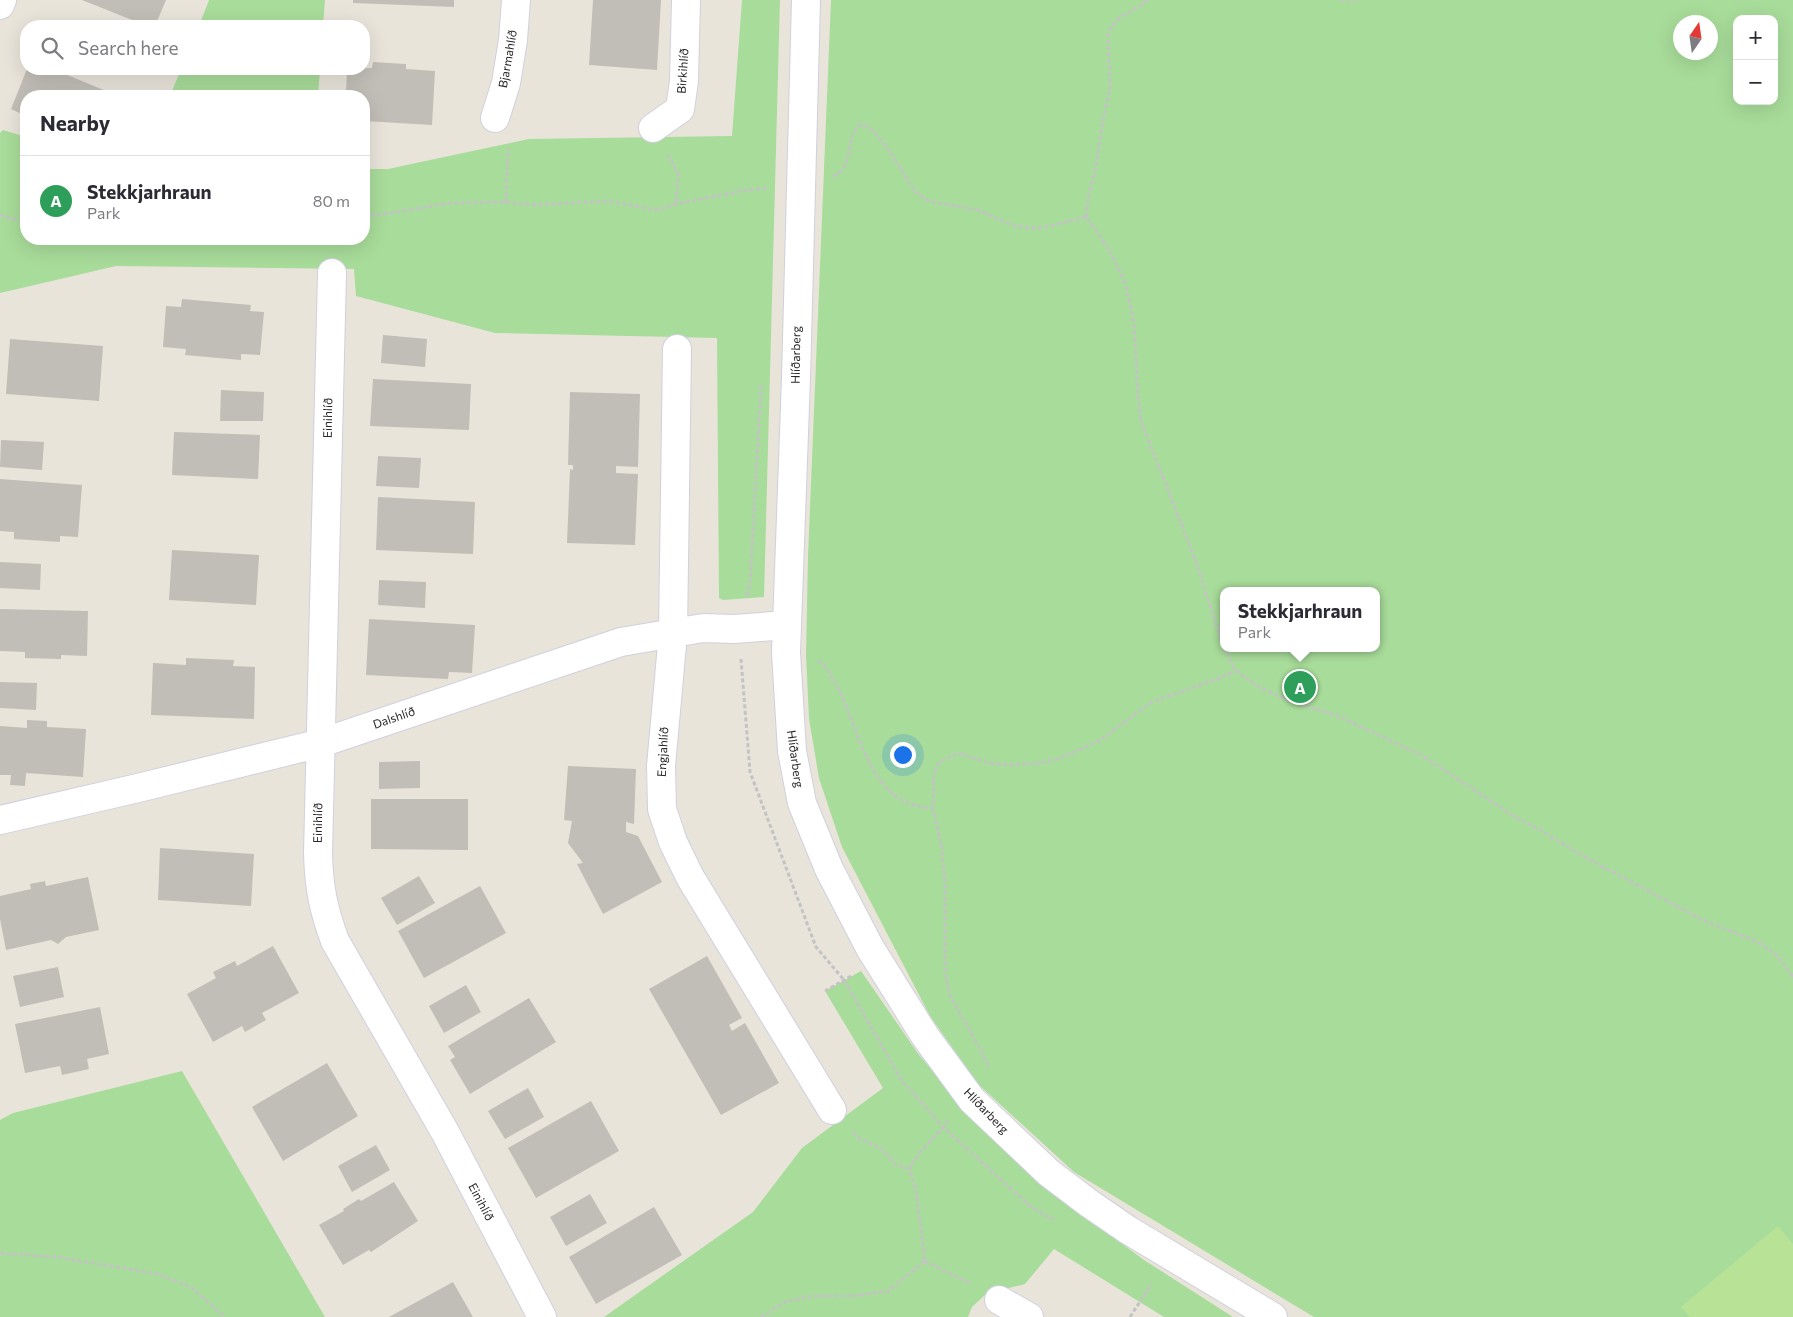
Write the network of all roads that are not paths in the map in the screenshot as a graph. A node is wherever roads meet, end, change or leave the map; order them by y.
1 (2, 0) edge
2 (516, 0) edge
3 (686, 0) edge
4 (806, 0) edge
5 (0, 5) edge
6 (495, 118) road end
7 (653, 128) road end
8 (332, 273) dead end
9 (677, 350) dead end
10 (787, 625) junction
11 (673, 634) junction
12 (320, 743) junction
13 (0, 820) edge
14 (832, 1110) road end
15 (999, 1300) road end
16 (542, 1317) edge
17 (1029, 1317) edge
18 (1273, 1317) edge

1 - 5 street
2 - 6 street, Bjarmahlíð
3 - 7 street, Birkihlíð
4 - 10 street, Hlíðarberg
8 - 12 street, Einihlíð
9 - 11 street, Engjahlíð
10 - 11 street, Dalshlíð
10 - 18 street, Hlíðarberg
11 - 12 street, Dalshlíð
11 - 14 street, Engjahlíð
12 - 13 street, Dalshlíð
12 - 16 street, Einihlíð
15 - 17 street

